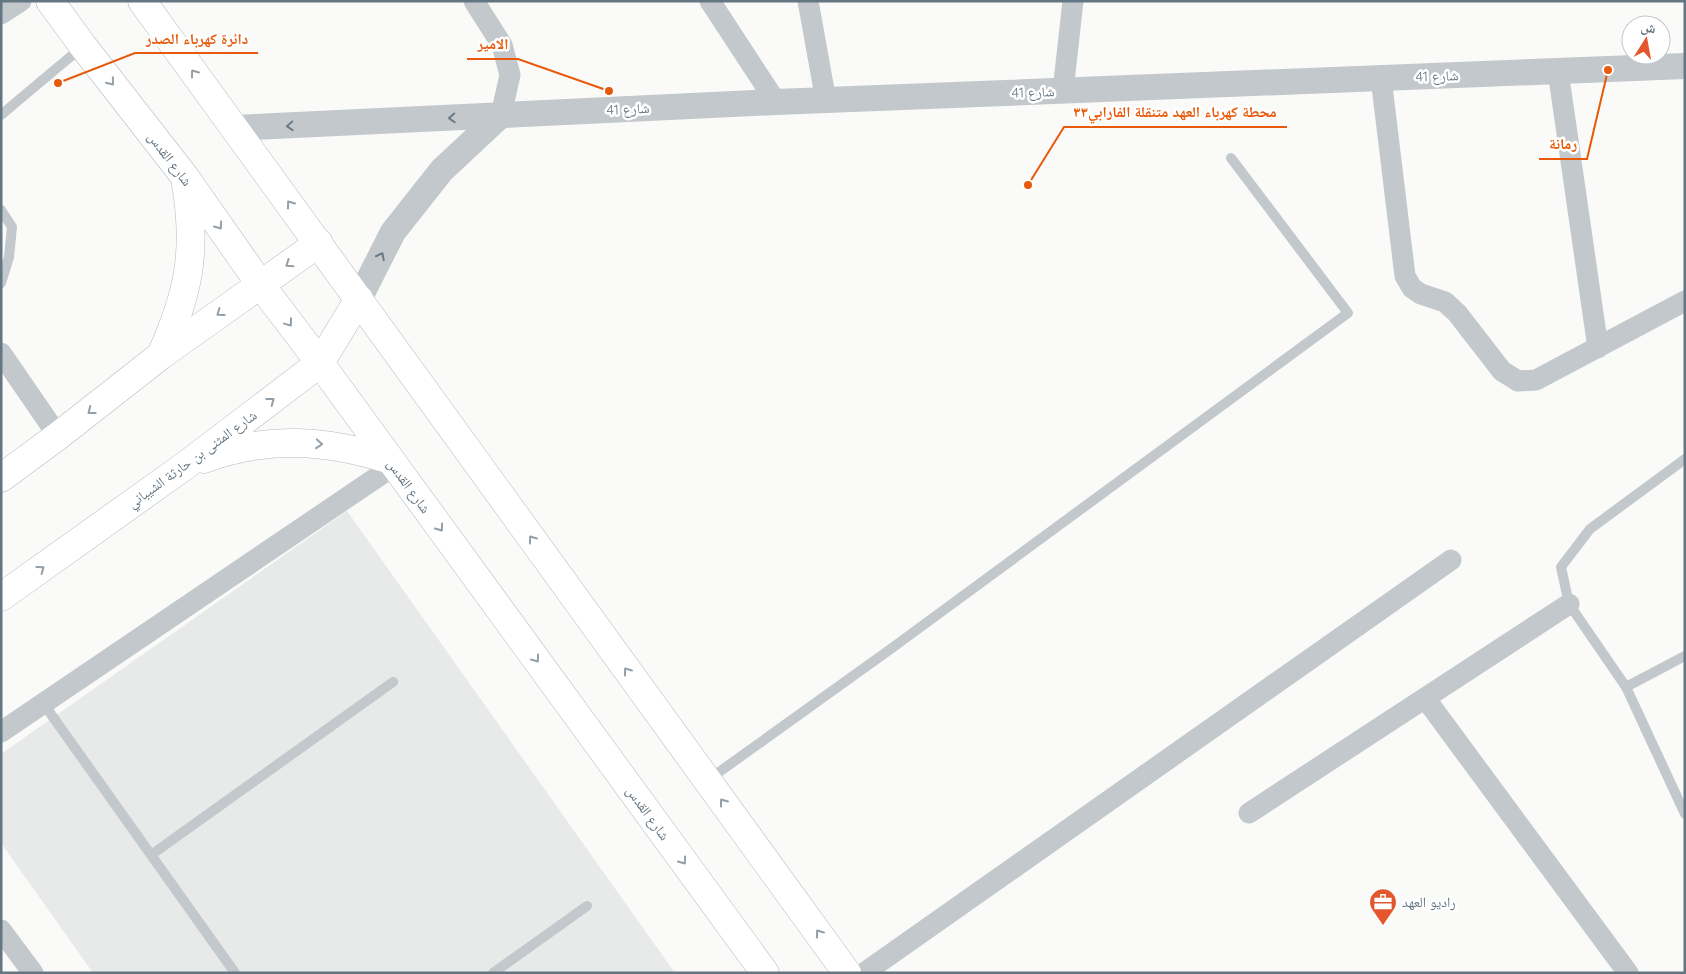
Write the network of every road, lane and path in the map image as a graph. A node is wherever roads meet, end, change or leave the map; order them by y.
1 (21, 1) edge
2 (50, 1) edge
3 (142, 1) edge
4 (474, 1) edge
5 (710, 1) edge
6 (808, 1) edge
7 (1073, 1) edge
8 (1, 14) edge
9 (83, 46) junction
10 (1685, 66) edge
11 (1558, 71) junction
12 (1381, 78) junction
13 (1063, 91) junction
14 (826, 101) junction
15 (776, 102) junction
16 (1, 115) edge
17 (501, 115) junction
18 (234, 128) junction
19 (1231, 158) dead end
20 (184, 177) junction
21 (1, 210) edge
22 (319, 243) junction
23 (1, 283) edge
24 (260, 284) junction
25 (359, 299) junction
26 (1685, 301) edge
27 (1598, 348) junction
28 (1, 353) edge
29 (160, 356) junction
30 (320, 363) junction
31 (58, 436) junction
32 (1685, 459) edge
33 (393, 463) junction
34 (186, 465) junction
35 (1, 478) edge
36 (1450, 560) dead end
37 (1, 597) edge
38 (1569, 604) junction
39 (1685, 656) edge
40 (393, 682) dead end
41 (1626, 687) junction
42 (1425, 698) junction
43 (43, 703) junction
44 (1, 732) edge
45 (707, 780) junction
46 (1249, 814) dead end
47 (1685, 814) edge
48 (151, 855) junction
49 (587, 906) dead end
50 (1, 930) edge
51 (33, 973) edge
52 (235, 973) edge
53 (493, 973) edge
54 (765, 973) edge
55 (848, 973) edge
56 (864, 973) edge
57 (1628, 973) edge

1 - 8 street
2 - 9 main road, شارع القدس
18 -> 3 main road
4 - 17 street
5 - 15 street
6 - 14 street
7 - 13 street
9 - 16 lane
9 -> 20 main road, شارع القدس
10 - 11 street, شارع 41
11 - 12 street, شارع 41
11 - 27 street
12 - 13 street, شارع 41
12 - 27 street
13 - 14 street, شارع 41
14 - 15 street, شارع 41
15 - 17 street, شارع 41
17 -> 18 street, شارع 41
25 -> 17 street
22 -> 18 main road
19 - 45 lane
20 -> 24 main road, شارع القدس
20 - 29 main road
21 - 23 lane
22 -> 24 main road
22 - 25 main road
24 -> 29 main road
24 -> 30 main road, شارع القدس
25 - 30 main road, شارع المثنى بن حارثة الشيباني
45 -> 25 main road
26 - 27 street
28 - 31 street
29 -> 31 main road
30 - 33 main road, شارع القدس
34 -> 30 main road, شارع المثنى بن حارثة الشيباني
31 - 35 main road
32 - 38 lane
34 -> 33 main road
33 - 43 street
33 -> 54 main road, شارع القدس
37 -> 34 main road, شارع المثنى بن حارثة الشيباني
36 - 56 street
38 - 41 lane
38 - 42 street
39 - 41 lane
40 - 48 lane
41 - 47 lane
42 - 46 street
42 - 57 street
43 - 44 street
43 - 48 lane
55 -> 45 main road
48 - 52 lane
49 - 53 lane
50 - 51 street

